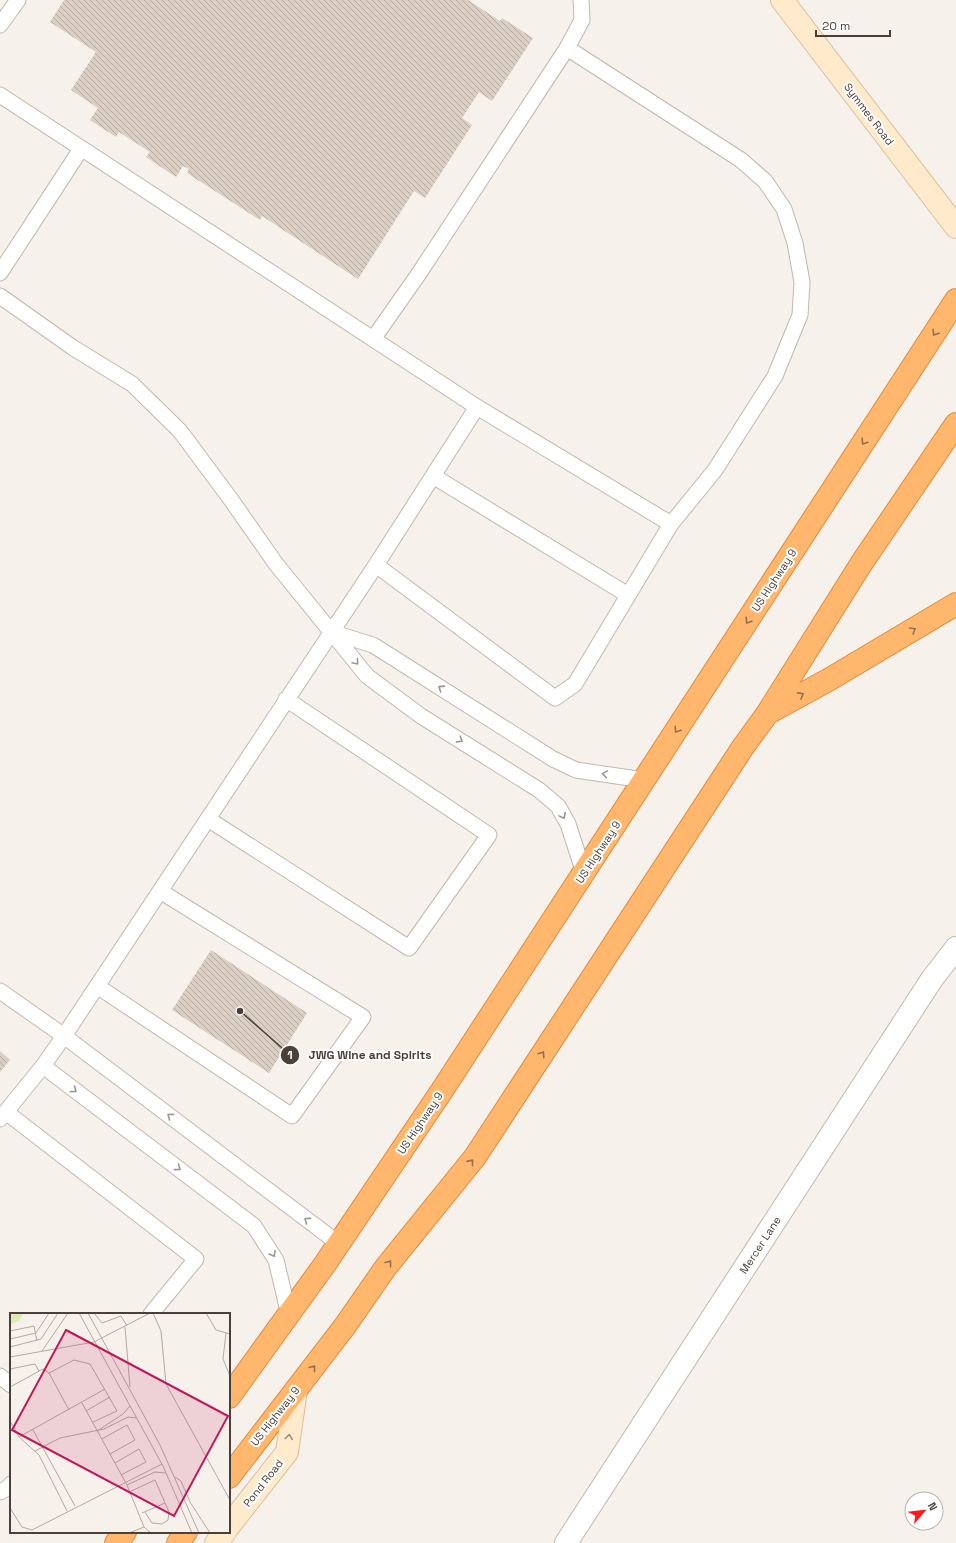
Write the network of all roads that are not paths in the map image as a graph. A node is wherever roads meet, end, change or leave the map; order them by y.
1 (18, 0) edge
2 (581, 0) edge
3 (782, 0) edge
4 (0, 25) edge
5 (568, 48) junction
6 (0, 95) edge
7 (81, 149) junction
8 (956, 228) edge
9 (0, 273) edge
10 (0, 296) edge
11 (956, 300) edge
12 (373, 339) junction
13 (477, 407) junction
14 (956, 424) edge
15 (433, 476) junction
16 (671, 524) junction
17 (376, 565) junction
18 (628, 595) junction
19 (956, 604) edge
20 (331, 632) junction
21 (286, 700) junction
22 (767, 714) junction
23 (644, 780) junction
24 (208, 819) junction
25 (584, 873) junction
26 (160, 891) junction
27 (956, 948) edge
28 (97, 986) junction
29 (0, 991) edge
30 (64, 1036) junction
31 (43, 1066) junction
32 (3, 1116) edge
33 (338, 1243) junction
34 (152, 1313) edge
35 (289, 1315) junction
36 (0, 1376) edge
37 (10, 1384) edge
38 (296, 1390) junction
39 (230, 1396) edge
40 (230, 1476) edge
41 (10, 1485) edge
42 (0, 1492) edge
43 (230, 1525) edge
44 (124, 1533) edge
45 (185, 1533) edge
46 (224, 1533) edge
47 (116, 1543) edge
48 (178, 1543) edge
49 (216, 1543) edge
50 (566, 1543) edge

1 - 4 lane
2 - 5 lane
3 - 8 street, Symmes Road
5 - 12 lane
5 - 16 lane
6 - 7 lane
7 - 9 lane
7 - 12 lane
10 - 20 lane
11 -> 23 highway, US Highway 9
12 - 13 lane
13 - 15 lane
13 - 16 lane
14 - 22 highway, US Highway 9
15 - 17 lane
15 - 18 lane
16 - 18 lane
17 - 18 lane
17 - 20 lane
22 -> 19 highway
20 - 21 lane
23 -> 20 lane
20 -> 25 lane
21 - 24 lane
21 - 24 lane
38 -> 22 highway, US Highway 9
23 - 25 highway, US Highway 9
24 - 26 lane
25 - 33 highway, US Highway 9
26 - 28 lane
26 - 28 lane
27 - 50 street, Mercer Lane
28 - 30 lane
29 - 30 lane
30 - 31 lane
33 -> 30 lane
31 - 32 lane
31 -> 35 lane
32 - 34 lane
33 - 35 highway, US Highway 9
35 - 39 highway, US Highway 9
36 - 37 lane
38 - 40 highway, US Highway 9
43 -> 38 street, Pond Road
41 - 42 lane
44 - 47 highway
45 - 48 highway
46 - 49 street

